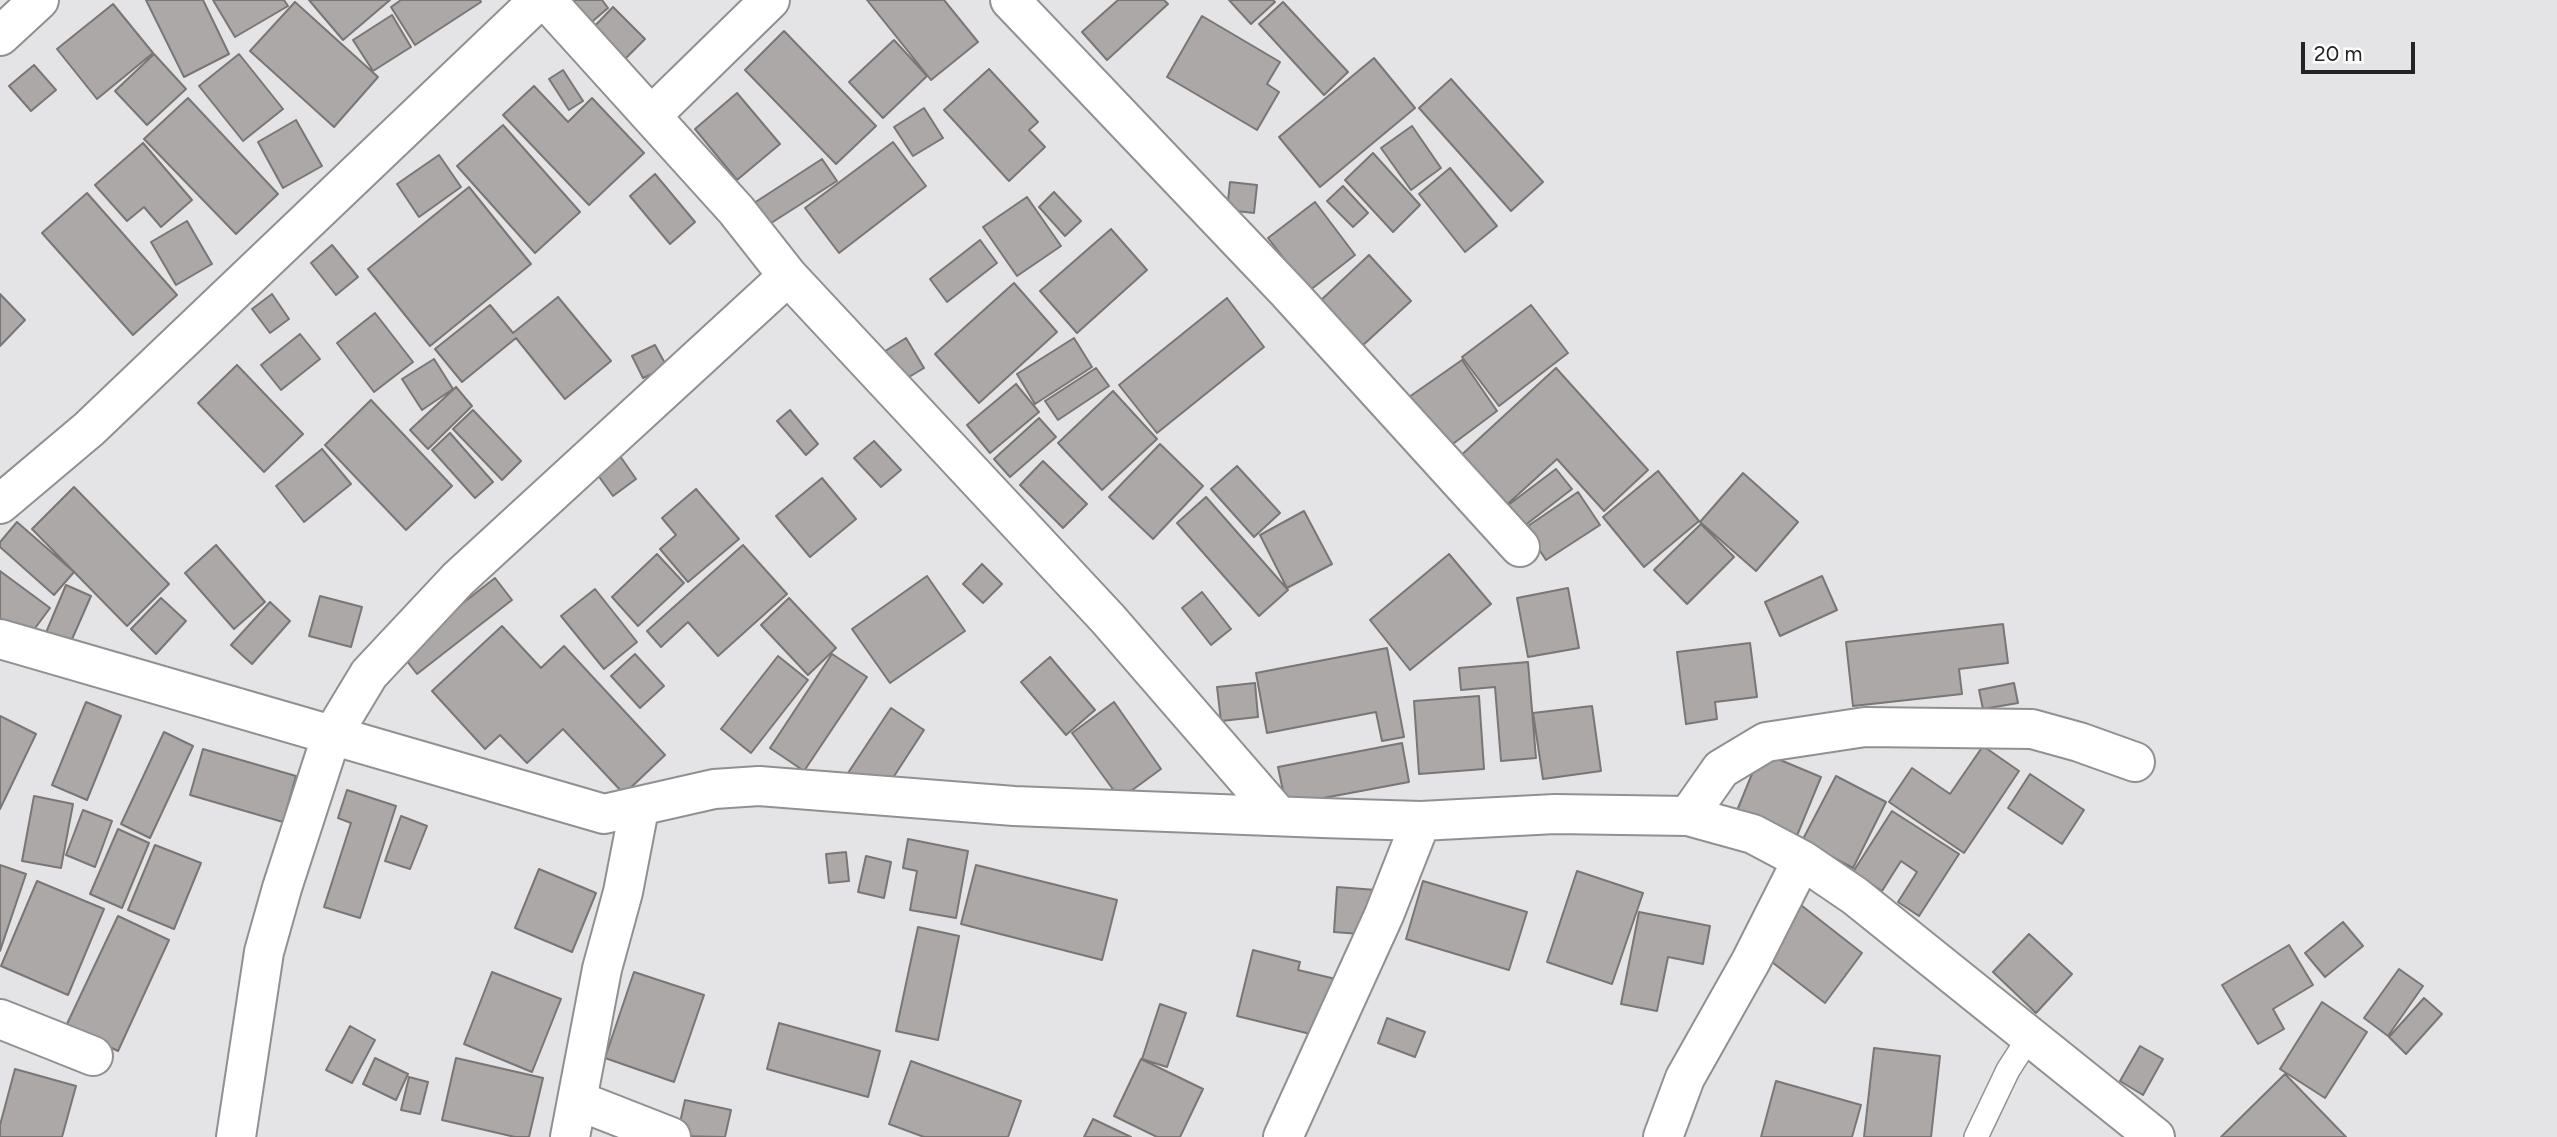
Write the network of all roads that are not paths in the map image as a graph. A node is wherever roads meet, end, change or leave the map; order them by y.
1 (39, 0) edge
2 (539, 0) edge
3 (546, 0) edge
4 (770, 0) edge
5 (1010, 0) edge
6 (0, 36) edge
7 (651, 116) junction
8 (788, 276) junction
9 (0, 503) edge
10 (1520, 547) dead end
11 (0, 639) edge
12 (331, 737) junction
13 (2135, 762) dead end
14 (639, 809) junction
15 (1278, 815) junction
16 (1688, 816) junction
17 (1421, 821) junction
18 (1802, 860) junction
19 (0, 1019) edge
20 (2030, 1036) junction
21 (93, 1056) dead end
22 (574, 1119) edge
23 (236, 1137) edge
24 (671, 1137) edge
25 (1283, 1137) edge
26 (1663, 1137) edge
27 (1976, 1137) edge
28 (2155, 1137) edge

1 - 6 street
2 - 9 street
3 - 7 street
4 - 7 street
5 - 10 street
7 - 8 street
8 - 12 street
8 - 15 street
11 - 12 street
12 - 14 street
12 - 23 street
13 - 16 street
14 - 15 street
14 - 22 street
15 - 17 street
16 - 17 street
16 - 18 street
17 - 25 street
18 - 20 street
18 - 26 street
19 - 21 street
20 - 27 lane
20 - 28 street
22 - 24 street

